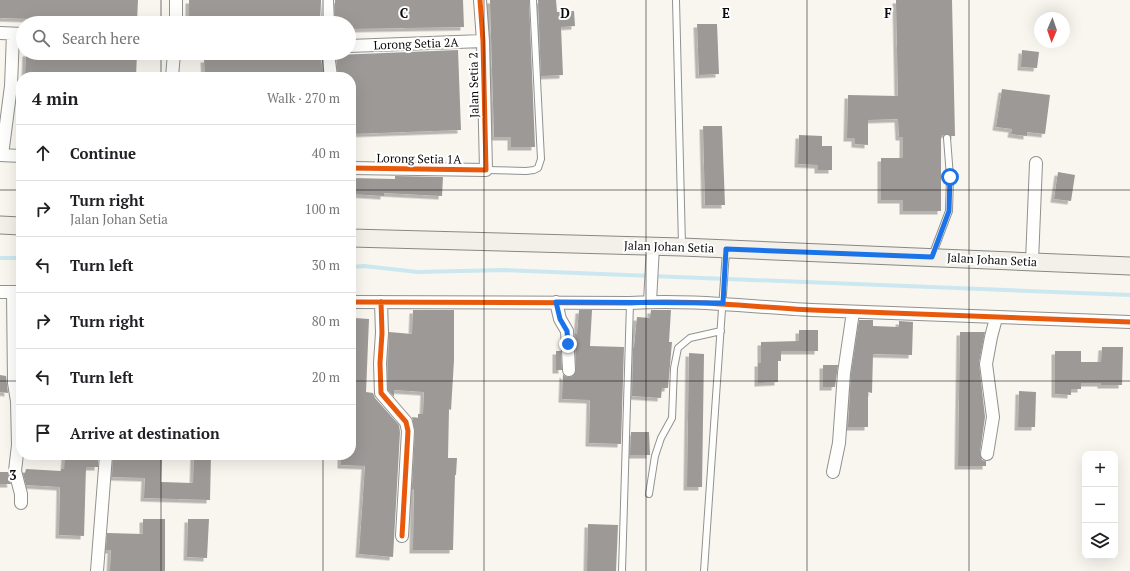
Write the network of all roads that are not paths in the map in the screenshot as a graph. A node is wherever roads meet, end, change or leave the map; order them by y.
1 (176, 0) edge
2 (328, 0) edge
3 (480, 0) edge
4 (533, 0) edge
5 (676, 0) edge
6 (176, 16) edge
7 (328, 16) edge
8 (0, 33) edge
9 (16, 34) edge
10 (483, 41) junction
11 (356, 46) edge
12 (17, 60) edge
13 (173, 60) edge
14 (329, 60) edge
15 (17, 72) edge
16 (172, 72) edge
17 (330, 72) edge
18 (16, 86) edge
19 (947, 138) dead end
20 (1, 155) edge
21 (16, 156) edge
22 (1036, 163) dead end
23 (356, 168) edge
24 (486, 170) junction
25 (0, 225) edge
26 (16, 226) edge
27 (356, 238) edge
28 (653, 246) junction
29 (682, 246) junction
30 (726, 249) junction
31 (932, 257) junction
32 (1032, 262) junction
33 (1130, 266) edge
34 (0, 292) edge
35 (16, 292) edge
36 (650, 297) junction
37 (356, 302) edge
38 (381, 302) junction
39 (556, 302) junction
40 (630, 303) junction
41 (723, 303) junction
42 (853, 312) junction
43 (996, 318) junction
44 (1130, 322) edge
45 (721, 330) junction
46 (16, 352) edge
47 (569, 370) dead end
48 (16, 395) edge
49 (987, 454) dead end
50 (16, 460) edge
51 (106, 460) edge
52 (833, 472) dead end
53 (649, 494) dead end
54 (21, 503) dead end
55 (402, 536) dead end
56 (97, 571) edge
57 (622, 571) edge
58 (704, 571) edge

1 - 6 street
2 - 7 street
3 - 10 street, Jalan Setia 2
4 - 24 lane
5 - 29 lane
8 - 9 street
10 - 11 street, Lorong Setia 2A
10 - 24 street, Jalan Setia 2
12 - 15 street
13 - 16 street
14 - 17 street
18 - 20 street
19 - 31 lane
20 - 21 street
22 - 32 street
23 - 24 street, Lorong Setia 1A
25 - 26 main road
27 - 28 main road, Jalan Johan Setia
28 - 29 main road, Jalan Johan Setia
28 - 36 street
29 - 30 main road, Jalan Johan Setia
30 - 31 main road, Jalan Johan Setia
30 - 41 lane
31 - 32 main road, Jalan Johan Setia
32 - 33 main road, Jalan Johan Setia
34 - 35 street
36 - 40 street
36 - 41 street
37 - 38 street
38 - 39 street
38 - 55 street
39 - 40 street
39 - 47 street
40 - 57 lane
41 - 42 street
41 - 45 lane
42 - 43 street
42 - 52 street
43 - 44 street
43 - 49 street
45 - 53 lane
45 - 58 lane
46 - 48 street
50 - 54 street
51 - 56 street

